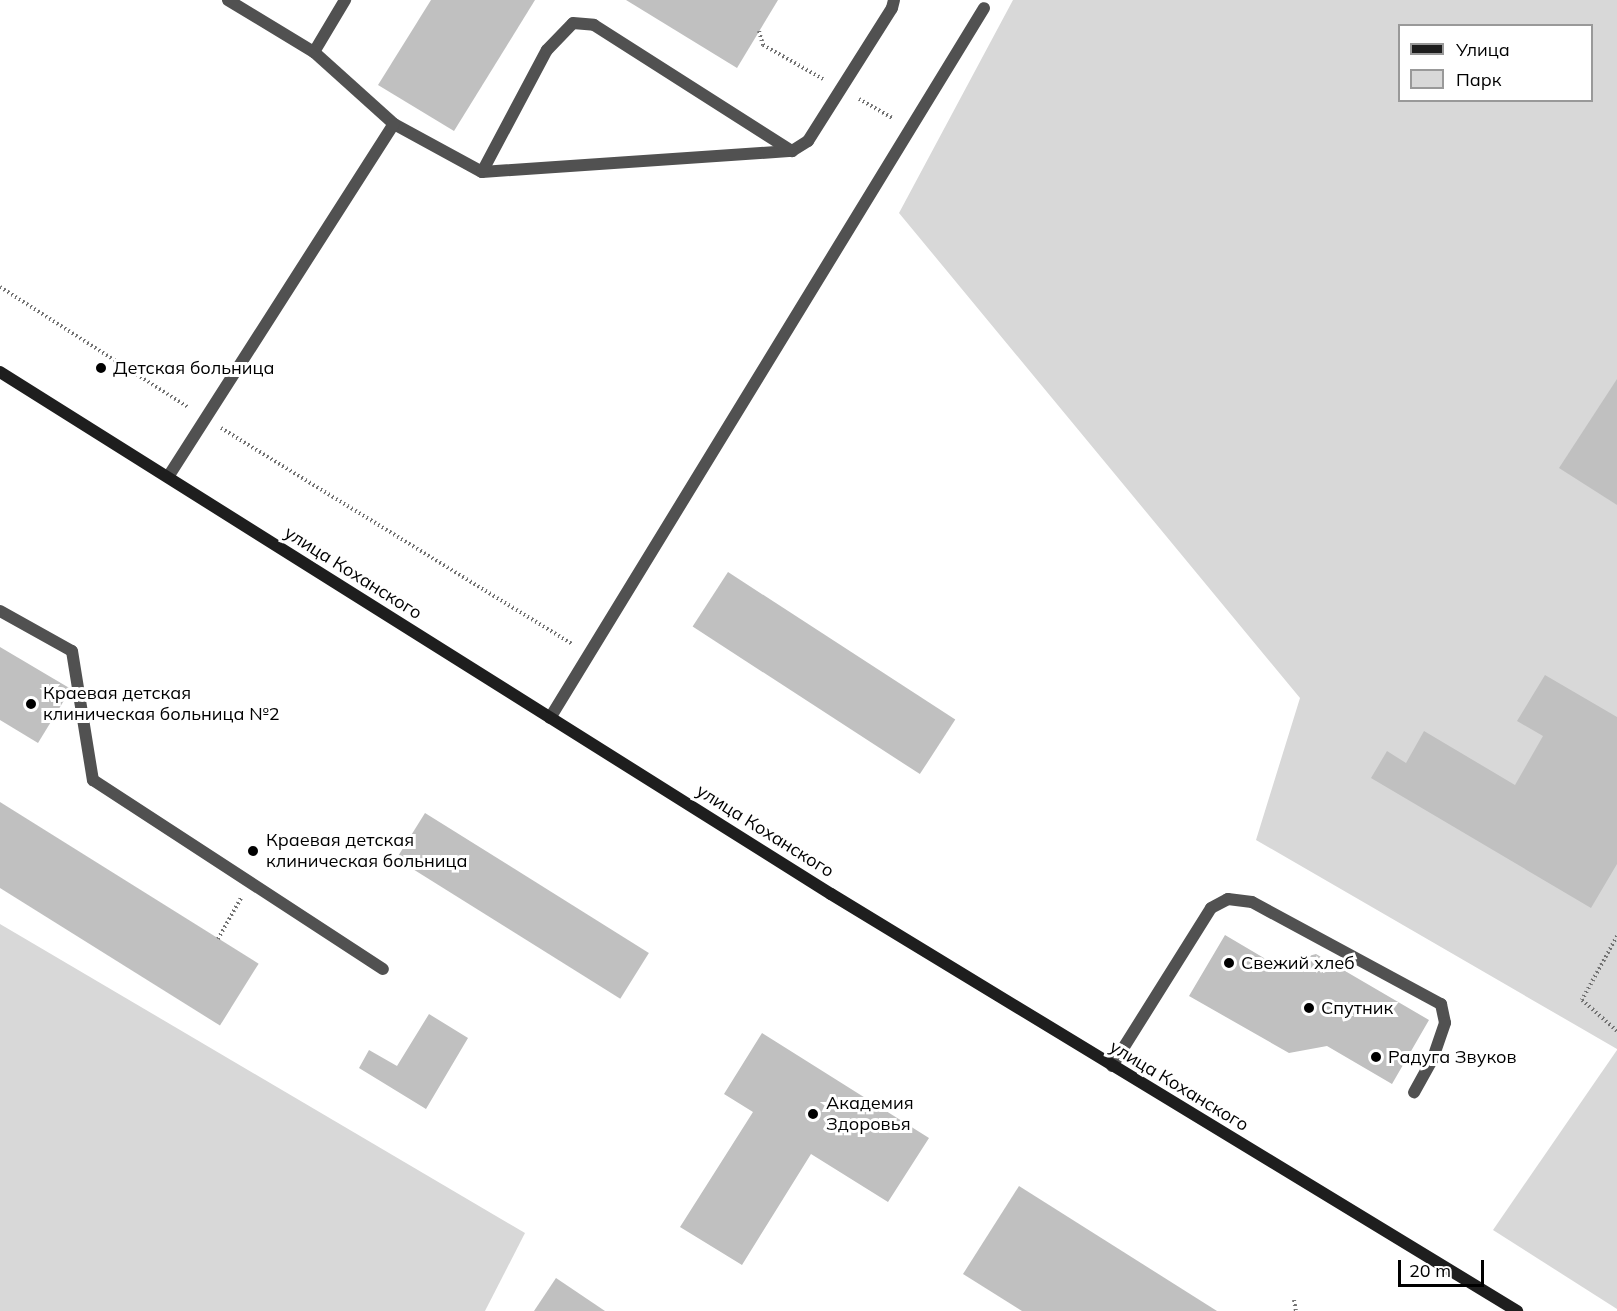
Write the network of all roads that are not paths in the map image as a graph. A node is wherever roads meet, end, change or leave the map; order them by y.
1 (345, 0) edge
2 (894, 0) edge
3 (231, 1) edge
4 (984, 8) dead end
5 (314, 52) junction
6 (394, 124) junction
7 (792, 151) junction
8 (482, 172) junction
9 (0, 372) edge
10 (168, 477) junction
11 (0, 611) edge
12 (550, 718) junction
13 (383, 969) dead end
14 (1112, 1066) junction
15 (1414, 1092) dead end
16 (1517, 1311) edge

1 - 5 lane
2 - 7 lane
3 - 5 lane
4 - 12 lane
5 - 6 lane
6 - 8 lane
6 - 10 lane
7 - 8 lane
7 - 8 lane
9 - 10 street, улица Коханского
10 - 12 street, улица Коханского
11 - 13 lane
12 - 14 street, улица Коханского
14 - 15 lane
14 - 16 street, улица Коханского

